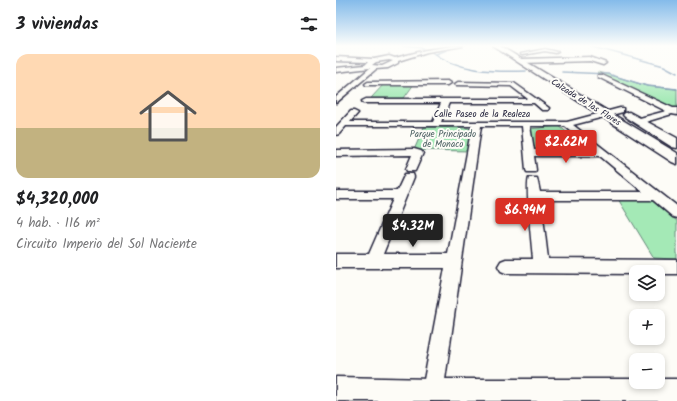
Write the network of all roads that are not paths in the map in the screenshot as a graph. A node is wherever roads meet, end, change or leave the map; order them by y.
1 (370, 65) edge
2 (372, 65) edge
3 (537, 65) edge
4 (539, 65) edge
5 (336, 70) edge
6 (600, 76) dead end
7 (448, 83) dead end
8 (368, 84) dead end
9 (382, 84) junction
10 (458, 84) dead end
11 (376, 90) dead end
12 (413, 92) junction
13 (485, 92) junction
14 (336, 100) edge
15 (446, 101) junction
16 (533, 101) junction
17 (544, 108) dead end
18 (620, 110) junction
19 (675, 111) edge
20 (606, 114) junction
21 (639, 121) junction
22 (343, 124) junction
23 (436, 124) junction
24 (477, 124) junction
25 (526, 124) junction
26 (567, 124) junction
27 (336, 132) edge
28 (677, 144) edge
29 (336, 153) edge
30 (529, 153) junction
31 (602, 153) junction
32 (677, 159) edge
33 (336, 195) edge
34 (401, 195) junction
35 (534, 196) junction
36 (656, 196) junction
37 (677, 213) edge
38 (336, 261) edge
39 (373, 261) junction
40 (454, 261) junction
41 (506, 266) dead end
42 (541, 266) junction
43 (677, 267) edge
44 (336, 392) edge
45 (677, 394) edge
46 (431, 398) edge

1 - 5 street
2 - 14 street
3 - 20 street, Calzada de las Flores
4 - 18 street, Calzada de las Flores
6 - 19 street
7 - 12 street
8 - 9 street
9 - 11 street
9 - 12 street
10 - 13 street
12 - 15 street
12 - 22 street
13 - 15 street
13 - 16 street
13 - 16 street
15 - 23 street
16 - 17 street
18 - 20 street, Calle Paseo de la Realeza
18 - 21 street, Calzada de las Flores
19 - 21 street
20 - 26 street, Calle Paseo de la Realeza
20 - 32 street, Calzada de las Flores
21 - 28 street, Calzada de las Flores
22 - 23 street, Calle Paseo de la Realeza
22 - 27 street
23 - 24 street, Calle Paseo de la Realeza
24 - 25 street, Calle Paseo de la Realeza
24 - 40 street
25 - 26 street, Calle Paseo de la Realeza
25 - 30 street
26 - 31 street
29 - 34 street
30 - 31 street
30 - 35 street
31 - 36 street
33 - 34 street
34 - 39 street
35 - 36 street
35 - 42 street
36 - 37 street
38 - 39 street
39 - 40 street
40 - 46 street
41 - 42 street
42 - 43 street
44 - 46 street
45 - 46 street

